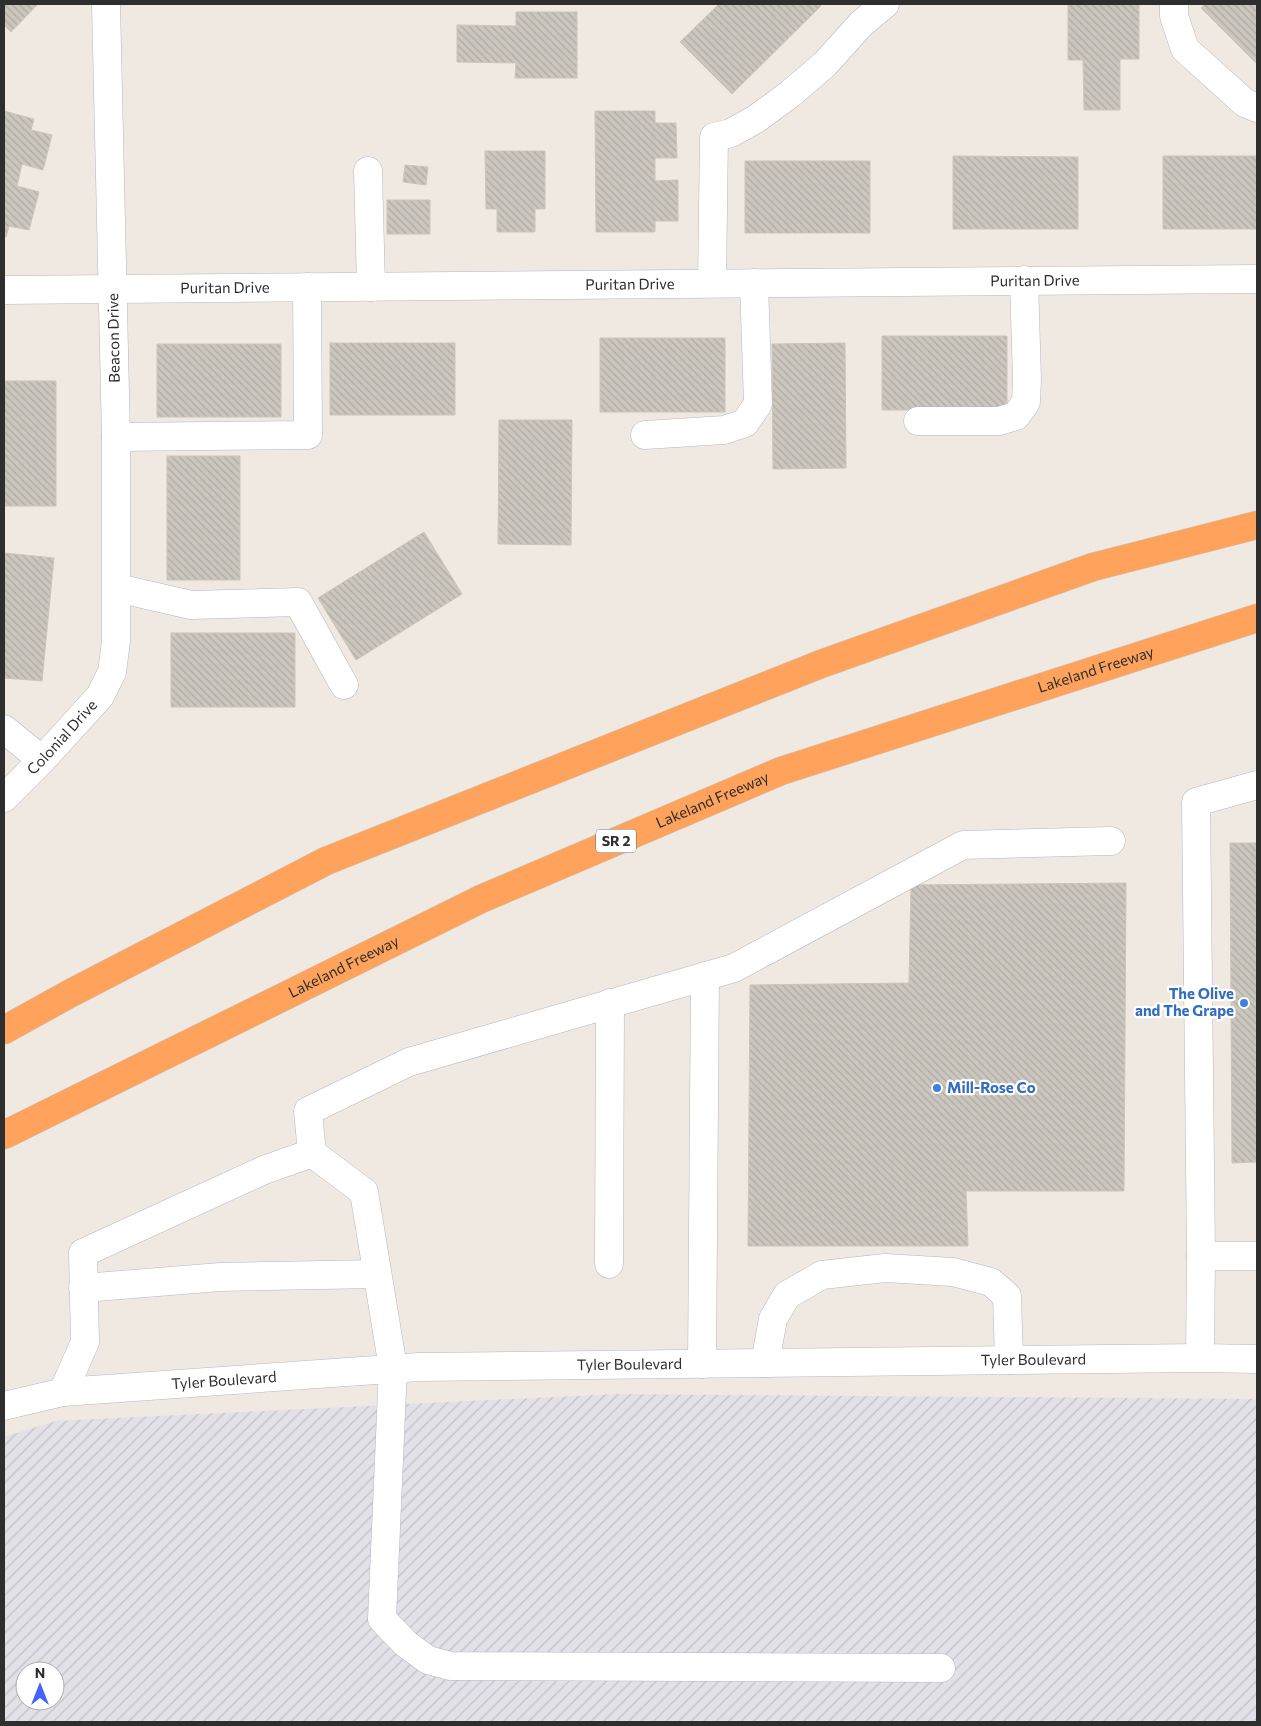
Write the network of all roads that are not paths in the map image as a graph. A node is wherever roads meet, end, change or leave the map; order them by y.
1 (106, 4) edge
2 (884, 4) edge
3 (1174, 4) edge
4 (1257, 108) edge
5 (368, 171) dead end
6 (1257, 279) edge
7 (1024, 280) junction
8 (712, 283) junction
9 (754, 283) junction
10 (307, 287) junction
11 (371, 287) junction
12 (4, 290) edge
13 (114, 290) junction
14 (918, 421) dead end
15 (644, 435) dead end
16 (116, 437) junction
17 (1257, 525) edge
18 (117, 588) junction
19 (1257, 618) edge
20 (112, 672) joint
21 (344, 685) dead end
22 (4, 729) edge
23 (42, 760) junction
24 (1257, 785) edge
25 (4, 798) edge
26 (1111, 841) dead end
27 (705, 976) junction
28 (610, 1003) junction
29 (4, 1030) edge
30 (4, 1135) edge
31 (312, 1153) junction
32 (1201, 1256) junction
33 (1257, 1256) edge
34 (608, 1264) dead end
35 (377, 1274) junction
36 (83, 1288) junction
37 (1200, 1358) junction
38 (1257, 1359) edge
39 (1009, 1360) junction
40 (765, 1363) junction
41 (702, 1364) junction
42 (393, 1368) junction
43 (63, 1392) junction
44 (4, 1406) edge
45 (941, 1668) dead end

1 - 13 street, Beacon Drive
2 - 8 street
3 - 4 street
5 - 11 street
6 - 7 street, Puritan Drive
7 - 9 street, Puritan Drive
7 - 14 street
8 - 9 street, Puritan Drive
8 - 11 street, Puritan Drive
9 - 15 street
10 - 11 street, Puritan Drive
10 - 13 street, Puritan Drive
10 - 16 street
12 - 13 street, Puritan Drive
13 - 16 street, Beacon Drive
16 - 18 street, Beacon Drive
17 - 29 highway
18 - 20 street, Beacon Drive
18 - 21 street
19 - 30 highway, Lakeland Freeway / SR 2
20 - 23 street, Colonial Drive
22 - 23 street
23 - 25 street, Colonial Drive
24 - 32 street
26 - 27 street
27 - 28 street
27 - 41 street
28 - 31 street
28 - 34 street
31 - 35 street
31 - 36 street
32 - 33 street
32 - 37 street
35 - 36 street
35 - 42 street
36 - 43 street
37 - 38 street, Tyler Boulevard
37 - 39 street, Tyler Boulevard
39 - 40 street, Tyler Boulevard
39 - 40 street
40 - 41 street, Tyler Boulevard
41 - 42 street, Tyler Boulevard
42 - 43 street, Tyler Boulevard
42 - 45 street
43 - 44 street, Tyler Boulevard

